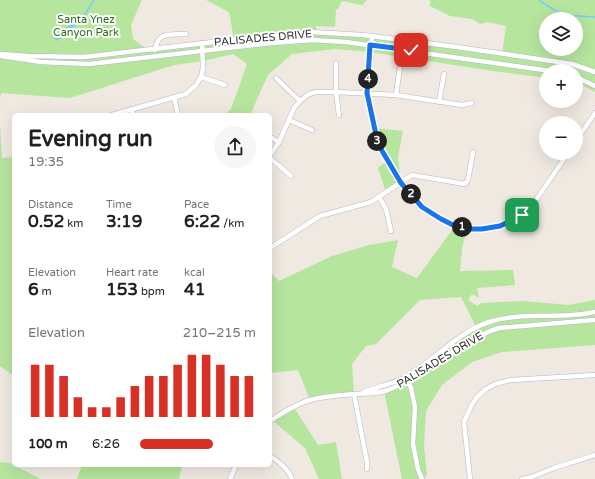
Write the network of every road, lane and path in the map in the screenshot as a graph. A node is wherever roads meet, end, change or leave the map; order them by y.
1 (312, 32) junction
2 (186, 34) dead end
3 (372, 37) junction
4 (313, 40) junction
5 (202, 43) junction
6 (370, 45) junction
7 (155, 49) junction
8 (202, 52) junction
9 (0, 55) edge
10 (155, 57) junction
11 (336, 63) dead end
12 (400, 67) dead end
13 (539, 69) edge
14 (595, 72) edge
15 (444, 74) dead end
16 (201, 77) junction
17 (276, 78) dead end
18 (583, 80) edge
19 (225, 85) dead end
20 (595, 86) edge
21 (336, 92) junction
22 (367, 93) junction
23 (396, 95) junction
24 (174, 97) junction
25 (300, 101) junction
26 (439, 102) junction
27 (472, 103) dead end
28 (132, 109) junction
29 (119, 113) edge
30 (133, 113) edge
31 (178, 113) edge
32 (595, 113) edge
33 (339, 115) dead end
34 (289, 120) junction
35 (312, 130) dead end
36 (583, 131) edge
37 (272, 138) edge
38 (279, 142) junction
39 (473, 152) dead end
40 (272, 153) edge
41 (272, 158) edge
42 (563, 160) edge
43 (291, 176) dead end
44 (401, 183) junction
45 (378, 197) junction
46 (391, 231) dead end
47 (272, 247) edge
48 (595, 312) edge
49 (595, 320) edge
50 (595, 375) edge
51 (407, 379) junction
52 (356, 394) junction
53 (272, 420) edge
54 (595, 455) edge
55 (272, 458) edge
56 (235, 467) edge
57 (367, 469) dead end
58 (230, 479) edge
59 (292, 479) edge
60 (422, 479) edge
61 (470, 479) edge
62 (522, 479) edge

1 - 3 street, PALISADES DRIVE
1 - 4 street
1 - 5 street, PALISADES DRIVE
2 - 7 street
3 - 6 street
3 - 14 street, PALISADES DRIVE
4 - 6 street, PALISADES DRIVE
4 - 8 street, PALISADES DRIVE
5 - 7 street, PALISADES DRIVE
5 - 8 street
6 - 13 street, PALISADES DRIVE
6 - 22 street
7 - 9 street, PALISADES DRIVE
7 - 10 street
8 - 10 street, PALISADES DRIVE
8 - 16 street
9 - 10 street, PALISADES DRIVE
11 - 21 street
12 - 23 street
15 - 26 street
16 - 19 street
16 - 24 street
17 - 25 street
18 - 20 street
21 - 22 street
21 - 25 street
21 - 33 street
22 - 23 street
22 - 44 street
23 - 26 street
24 - 28 street
24 - 31 street
25 - 34 street
26 - 27 street
28 - 29 street
28 - 30 street
32 - 36 street
34 - 35 street
34 - 38 street
37 - 38 street
38 - 40 street
39 - 44 street
41 - 43 street
42 - 44 street
44 - 45 street
45 - 46 street
45 - 47 street
48 - 51 street, PALISADES DRIVE
49 - 51 street, PALISADES DRIVE
50 - 61 street
51 - 52 street, PALISADES DRIVE
51 - 60 street
52 - 53 street, PALISADES DRIVE
52 - 57 street
54 - 62 street
55 - 59 street
56 - 58 street

